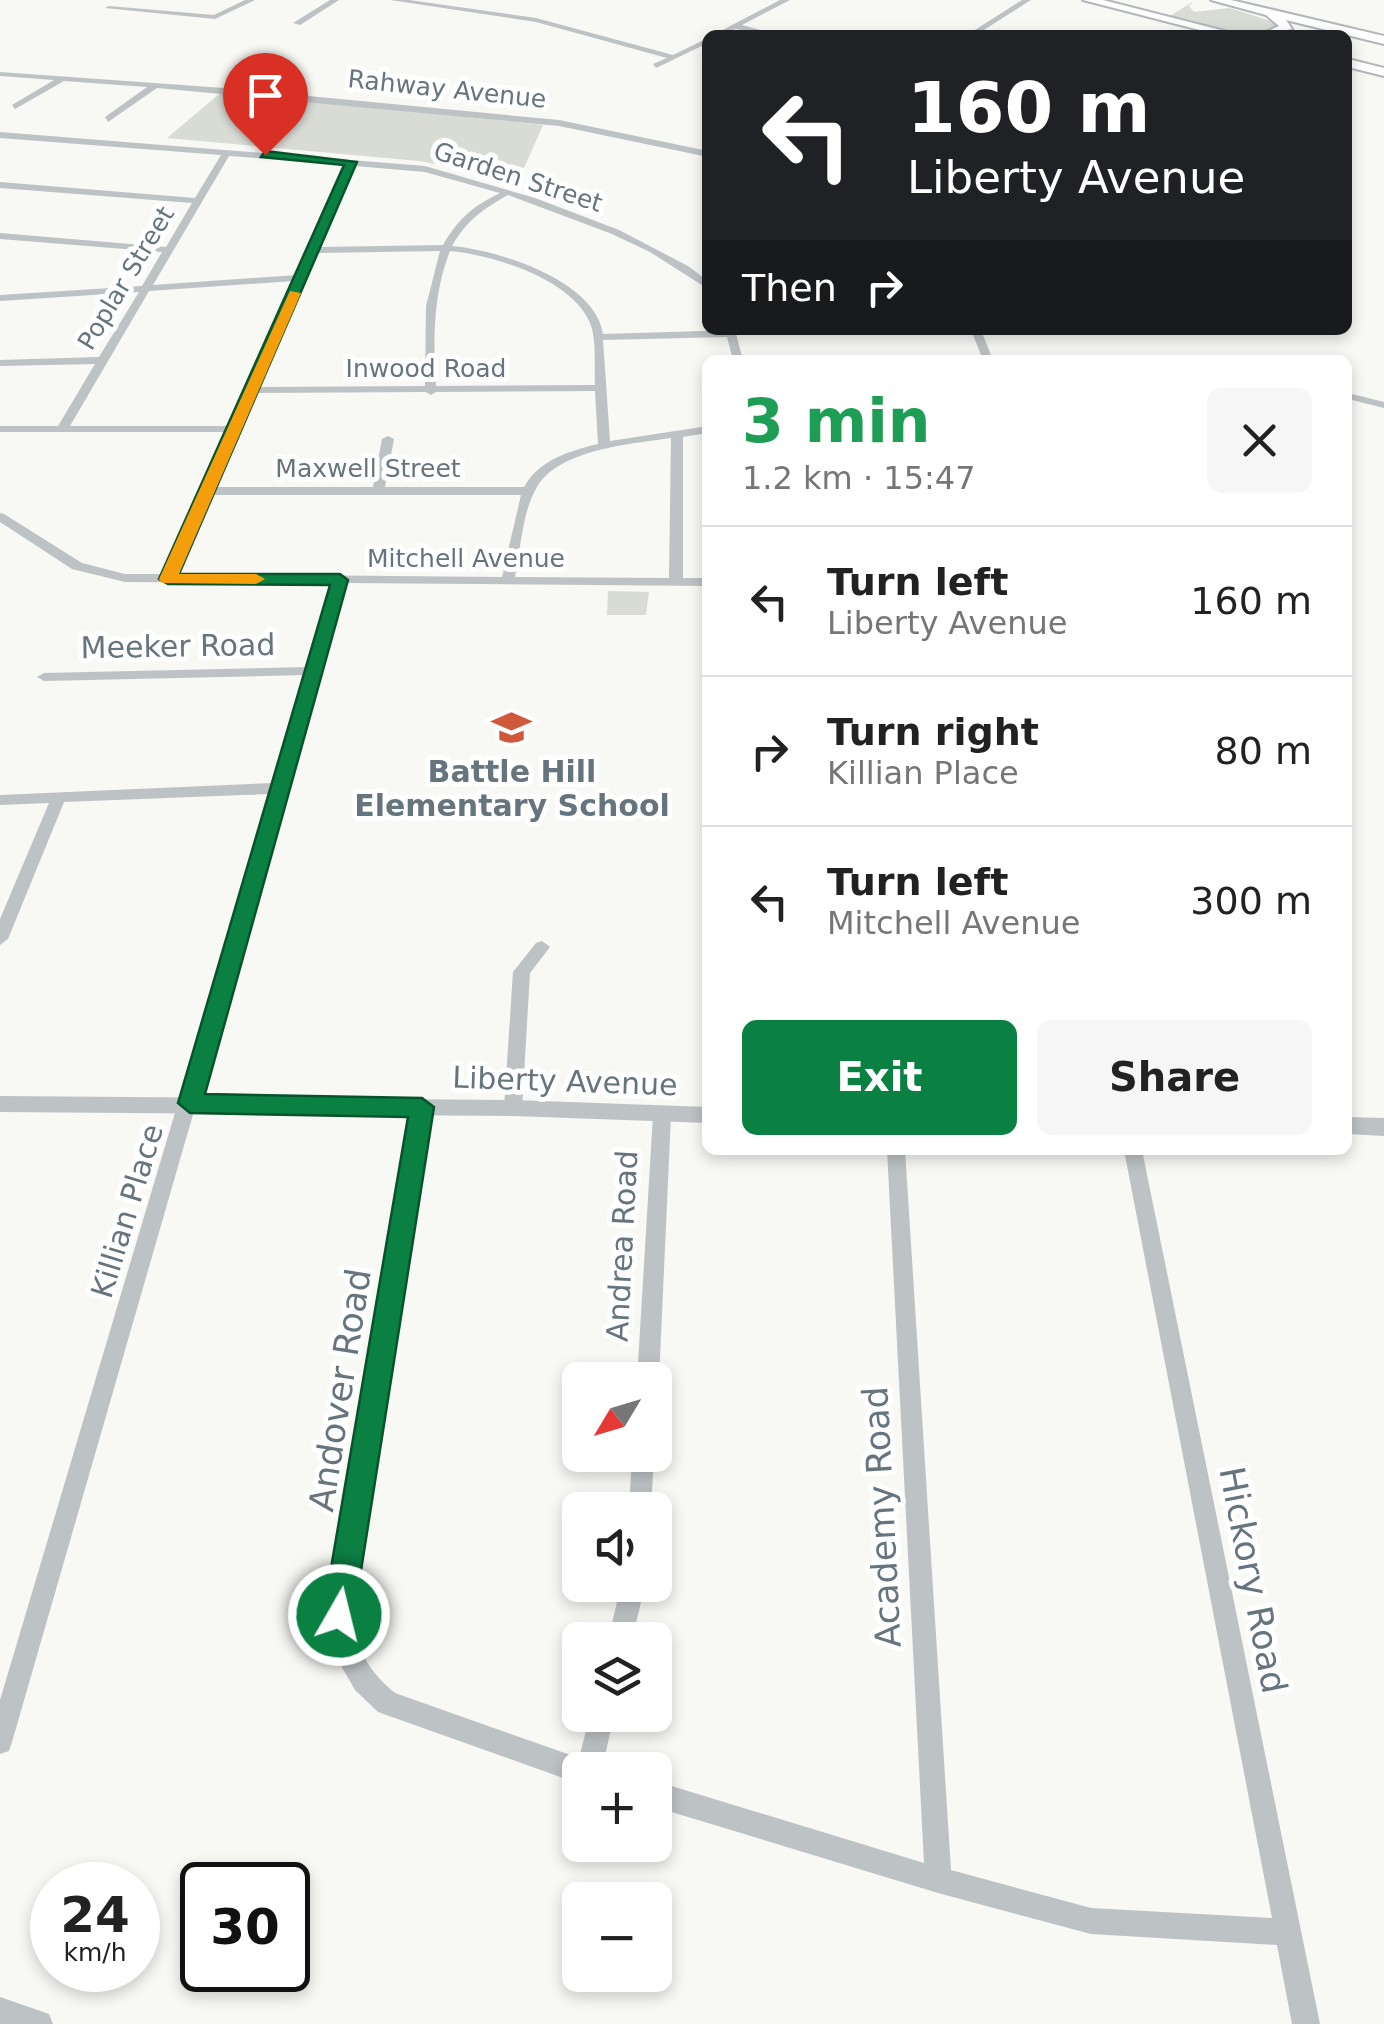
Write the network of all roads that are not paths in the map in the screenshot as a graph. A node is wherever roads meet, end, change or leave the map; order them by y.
1 (251, 0) edge
2 (335, 0) edge
3 (394, 0) edge
4 (786, 0) edge
5 (1027, 0) edge
6 (1089, 0) edge
7 (1217, 0) edge
8 (109, 8) dead end
9 (1266, 12) junction
10 (297, 23) dead end
11 (734, 26) junction
12 (726, 30) edge
13 (752, 30) edge
14 (978, 30) edge
15 (1213, 30) edge
16 (1279, 30) edge
17 (1342, 30) edge
18 (1352, 32) edge
19 (1384, 40) edge
20 (702, 43) edge
21 (673, 57) junction
22 (1352, 64) edge
23 (656, 66) dead end
24 (1384, 72) edge
25 (0, 74) edge
26 (64, 78) junction
27 (155, 84) junction
28 (15, 107) dead end
29 (108, 118) dead end
30 (0, 135) edge
31 (227, 152) junction
32 (702, 153) edge
33 (352, 162) junction
34 (0, 185) edge
35 (504, 194) junction
36 (198, 201) junction
37 (0, 236) edge
38 (169, 250) junction
39 (314, 250) junction
40 (448, 250) junction
41 (300, 278) junction
42 (702, 281) edge
43 (147, 287) junction
44 (0, 298) edge
45 (702, 333) edge
46 (597, 337) junction
47 (104, 360) junction
48 (0, 363) edge
49 (599, 388) junction
50 (254, 390) junction
51 (431, 392) junction
52 (1352, 397) edge
53 (1384, 406) edge
54 (64, 428) junction
55 (234, 429) junction
56 (0, 430) edge
57 (702, 430) edge
58 (677, 436) junction
59 (388, 439) dead end
60 (604, 448) junction
61 (379, 490) junction
62 (529, 491) junction
63 (207, 492) junction
64 (0, 517) edge
65 (168, 579) junction
66 (340, 580) junction
67 (508, 580) junction
68 (676, 582) junction
69 (702, 582) edge
70 (314, 671) junction
71 (44, 677) dead end
72 (282, 788) junction
73 (60, 797) junction
74 (0, 800) edge
75 (0, 939) edge
76 (542, 947) dead end
77 (190, 1103) junction
78 (0, 1104) edge
79 (422, 1107) junction
80 (513, 1108) junction
81 (662, 1115) junction
82 (702, 1115) edge
83 (1352, 1126) edge
84 (1384, 1128) edge
85 (896, 1155) edge
86 (1134, 1155) edge
87 (649, 1362) edge
88 (0, 1742) edge
89 (562, 1765) edge
90 (672, 1799) edge
91 (938, 1880) junction
92 (1286, 1932) junction
93 (0, 2011) edge
94 (39, 2024) edge
95 (1306, 2024) edge

1 - 8 street
2 - 10 street
3 - 21 street
4 - 11 street
5 - 14 street
6 - 15 highway
7 - 9 highway
9 - 16 highway
9 - 17 highway
11 - 12 street
11 - 13 street
18 - 19 highway
20 - 21 street
21 - 23 street
22 - 24 highway
25 - 26 street, Rahway Avenue
26 - 27 street, Rahway Avenue
26 - 28 street
27 - 29 street
27 - 32 street, Rahway Avenue
30 - 31 street, Garden Street
31 - 33 street, Garden Street
31 - 36 street, Poplar Street
33 - 35 street, Garden Street
33 - 39 street
34 - 36 street
35 - 40 street
35 - 42 street, Garden Street
36 - 38 street, Poplar Street
37 - 38 street
38 - 43 street, Poplar Street
39 - 40 street
39 - 41 street
40 - 46 street
40 - 51 street
41 - 43 street
41 - 50 street
43 - 44 street
43 - 47 street, Poplar Street
45 - 46 street
46 - 49 street
47 - 48 street
47 - 54 street, Poplar Street
49 - 51 street, Inwood Road
49 - 60 street
50 - 51 street, Inwood Road
50 - 55 street
52 - 53 street
54 - 55 street
54 - 56 street
55 - 63 street
57 - 58 street
58 - 60 street
58 - 68 street
59 - 61 street
60 - 62 street
61 - 62 street, Maxwell Street
61 - 63 street, Maxwell Street
62 - 67 street
63 - 65 street
64 - 65 street, Mitchell Avenue
65 - 66 street, Mitchell Avenue
66 - 67 street, Mitchell Avenue
66 - 70 street, Killian Place
67 - 68 street, Mitchell Avenue
68 - 69 street, Mitchell Avenue
70 - 71 street, Meeker Road
70 - 72 street, Killian Place
72 - 73 street
72 - 77 street, Killian Place
73 - 74 street
73 - 75 street
76 - 80 street
77 - 78 street, Liberty Avenue
77 - 79 street, Liberty Avenue
77 - 88 street, Killian Place
79 - 80 street, Liberty Avenue
79 - 89 street, Andover Road
80 - 81 street, Liberty Avenue
81 - 82 street, Liberty Avenue
81 - 87 street, Andrea Road
83 - 84 street
85 - 91 street, Academy Road
86 - 92 street, Hickory Road
90 - 91 street
91 - 92 street
92 - 95 street, Hickory Road
93 - 94 street

